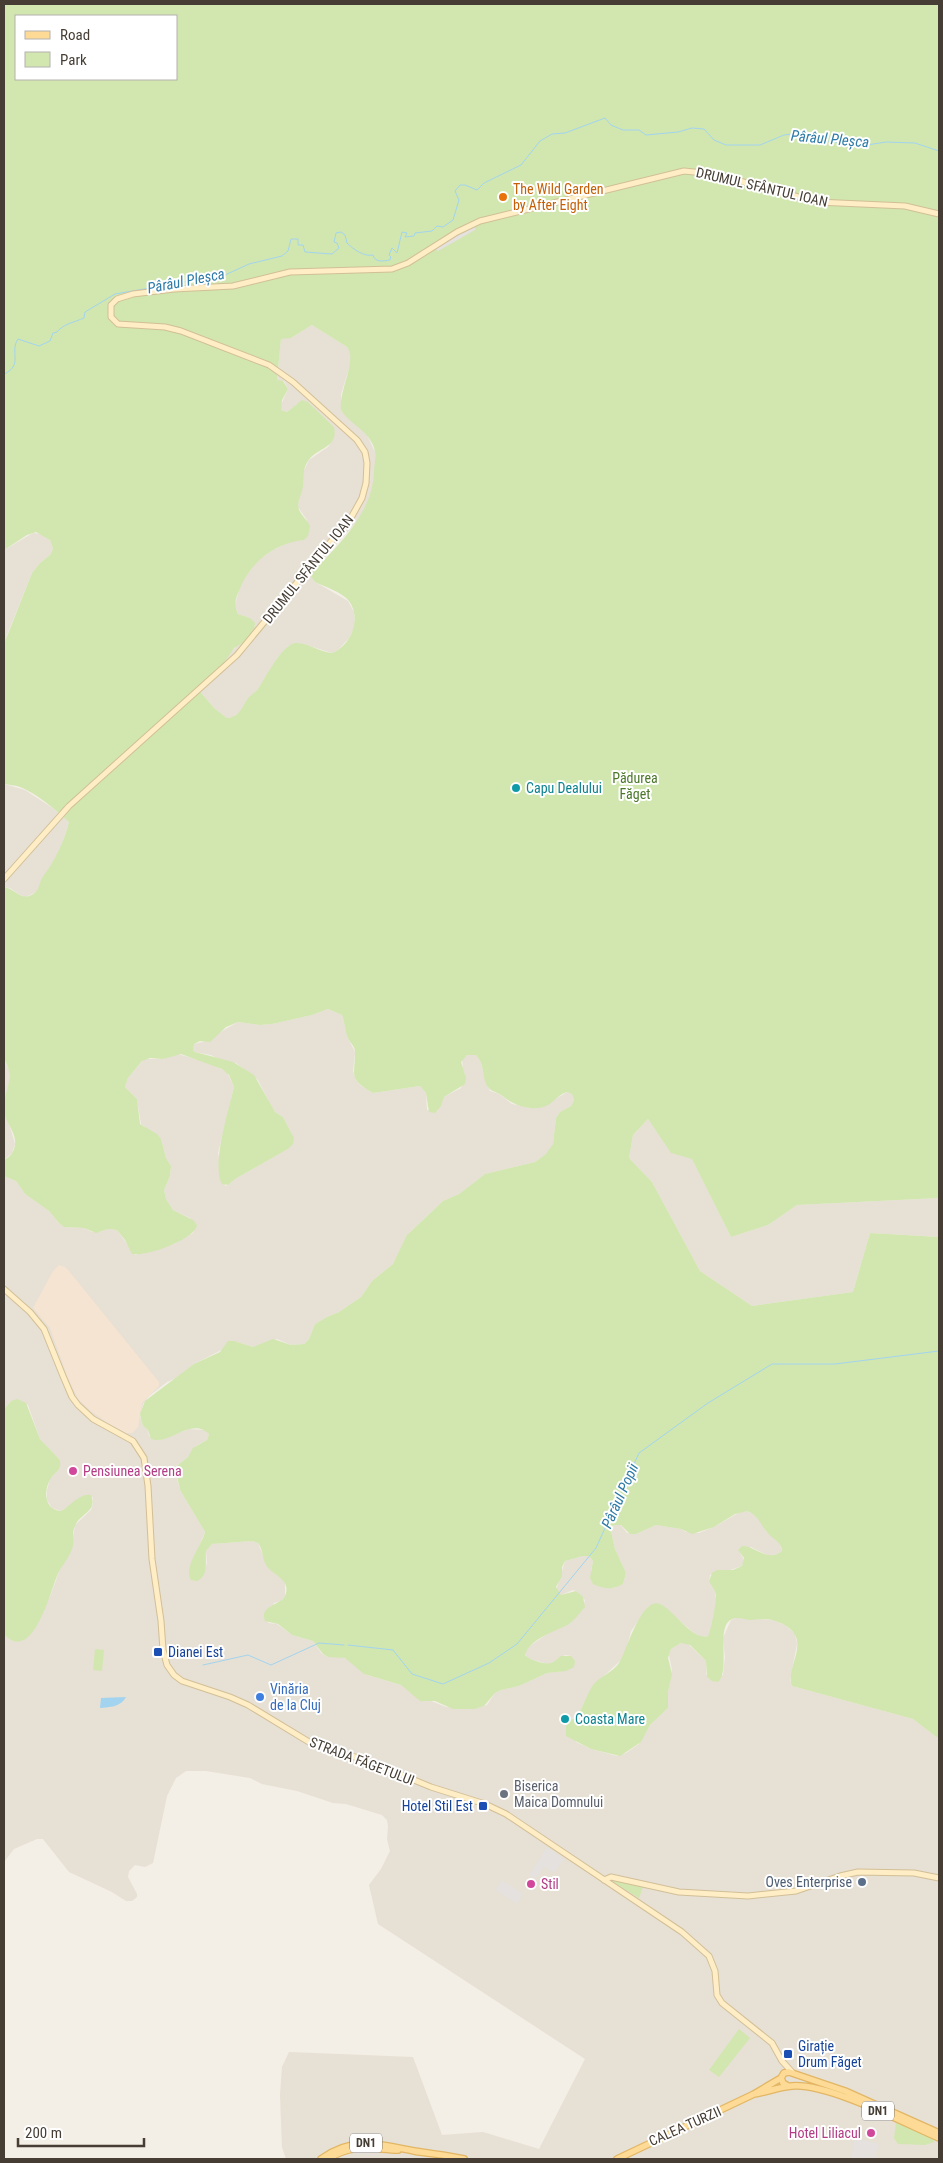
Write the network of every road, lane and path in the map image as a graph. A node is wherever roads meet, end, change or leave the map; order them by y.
1 (939, 214) edge
2 (4, 879) edge
3 (4, 1288) edge
4 (939, 1878) edge
5 (604, 1880) junction
6 (782, 2061) junction
7 (793, 2073) junction
8 (782, 2077) junction
9 (790, 2086) junction
10 (754, 2094) junction
11 (939, 2133) edge
12 (939, 2138) edge
13 (415, 2151) junction
14 (321, 2159) edge
15 (328, 2159) edge
16 (464, 2159) edge
17 (617, 2159) edge

1 - 2 main road, DRUMUL SFÂNTUL IOAN
3 - 5 main road, STRADA FĂGETULUI
4 - 5 main road
5 - 6 main road, STRADA FĂGETULUI
6 - 7 main road, STRADA FĂGETULUI
6 - 8 main road
7 - 8 main road, CALEA TURZII / DN1
7 - 9 main road
7 - 11 main road, DN1
8 - 9 main road
8 - 10 main road, CALEA TURZII / DN1
9 - 10 main road, CALEA TURZII / DN1
9 - 12 main road, CALEA TURZII / DN1
10 - 17 main road, CALEA TURZII / DN1
13 - 14 main road, DN1
13 - 15 main road, DN1
13 - 16 main road, DN1

